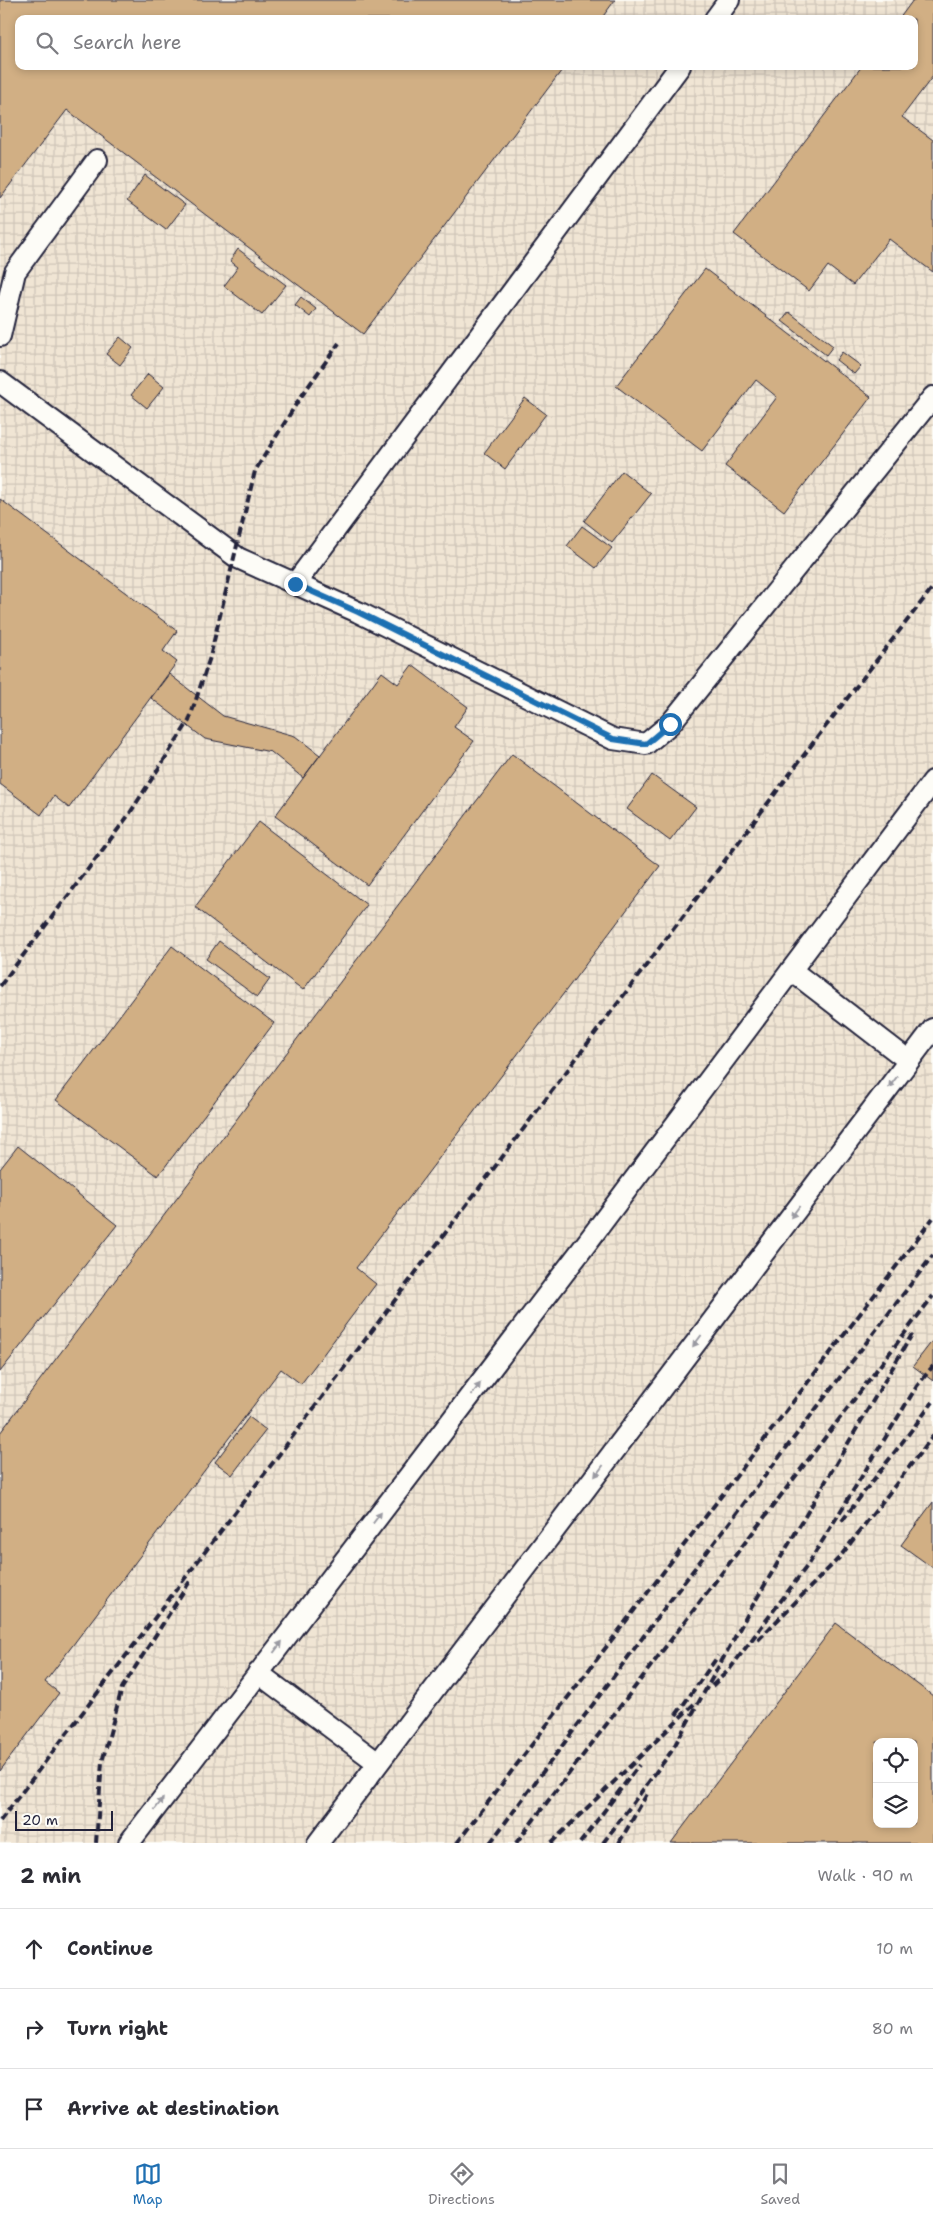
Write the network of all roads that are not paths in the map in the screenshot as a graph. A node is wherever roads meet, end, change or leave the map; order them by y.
1 (729, 0) edge
2 (718, 15) edge
3 (677, 70) edge
4 (97, 160) dead end
5 (0, 336) edge
6 (0, 382) edge
7 (933, 397) edge
8 (295, 584) junction
9 (933, 780) edge
10 (791, 970) junction
11 (933, 1029) edge
12 (909, 1061) junction
13 (258, 1673) junction
14 (378, 1763) junction
15 (129, 1843) edge
16 (318, 1843) edge

1 - 2 lane
3 - 8 lane
4 - 5 lane
6 - 8 lane
7 - 8 lane
9 - 10 lane
10 - 12 lane
13 -> 10 lane
11 - 12 lane
12 -> 14 lane
13 - 14 lane
15 -> 13 lane
14 - 16 lane

